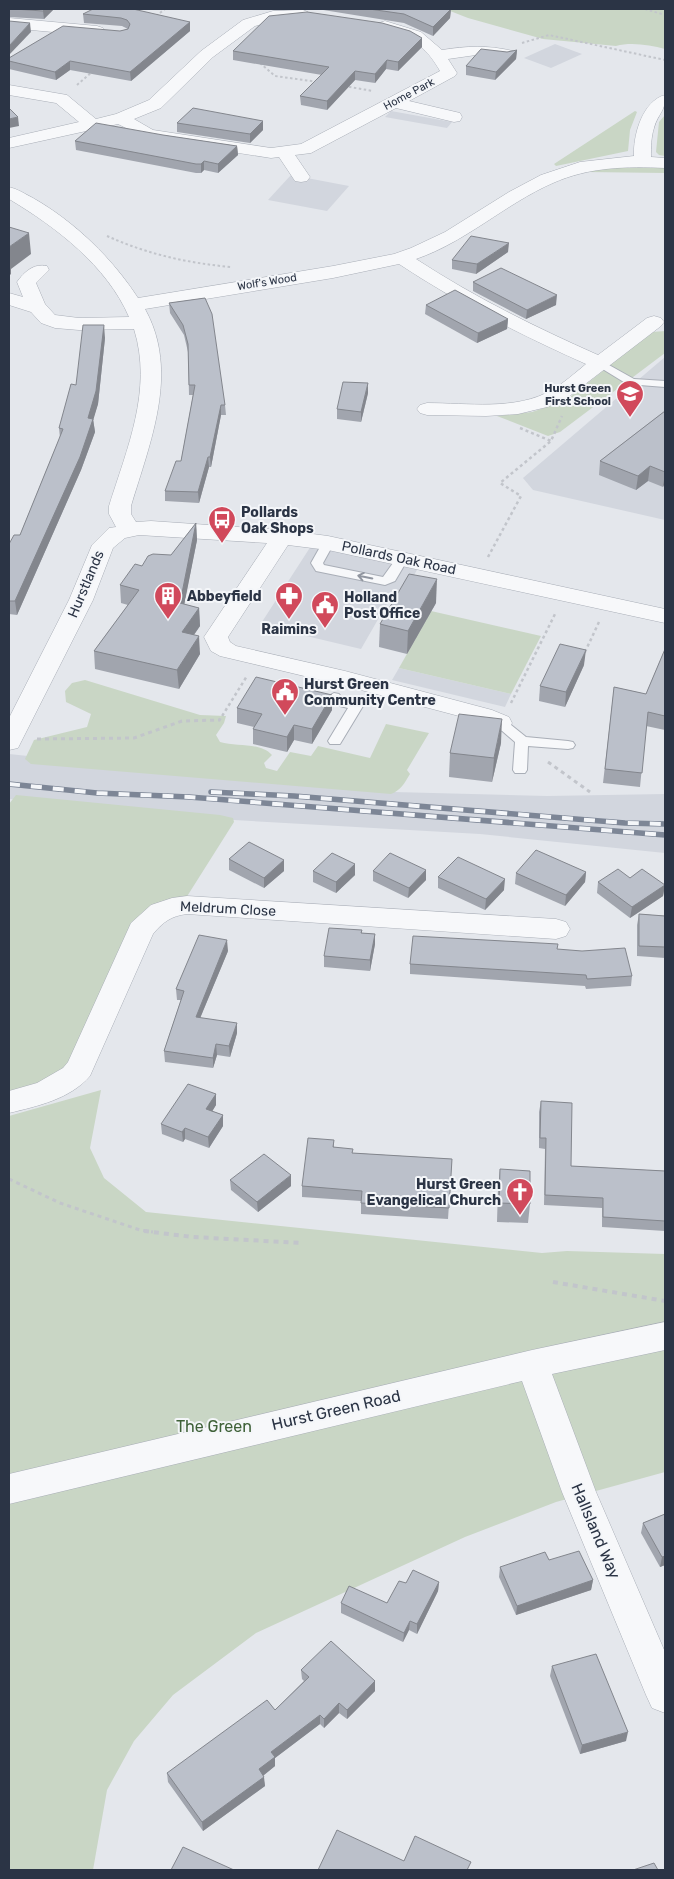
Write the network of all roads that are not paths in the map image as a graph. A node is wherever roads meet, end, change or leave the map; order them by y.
1 (318, 16) edge
2 (9, 23) edge
3 (371, 24) edge
4 (111, 32) edge
5 (507, 54) edge
6 (439, 55) junction
7 (9, 90) edge
8 (399, 99) junction
9 (665, 100) edge
10 (454, 117) dead end
11 (121, 118) junction
12 (93, 124) junction
13 (9, 143) edge
14 (283, 151) junction
15 (642, 162) junction
16 (665, 163) edge
17 (301, 177) dead end
18 (9, 192) edge
19 (401, 258) junction
20 (38, 268) dead end
21 (138, 314) junction
22 (654, 322) dead end
23 (600, 363) junction
24 (665, 377) edge
25 (665, 384) edge
26 (427, 409) dead end
27 (128, 530) junction
28 (282, 537) junction
29 (665, 616) edge
30 (340, 687) junction
31 (319, 693) edge
32 (500, 723) joint
33 (13, 728) edge
34 (335, 741) dead end
35 (522, 741) junction
36 (568, 745) dead end
37 (520, 770) dead end
38 (556, 930) dead end
39 (9, 1102) edge
40 (665, 1336) edge
41 (532, 1364) junction
42 (9, 1489) edge
43 (665, 1695) edge

1 - 11 street
2 - 4 street
3 - 6 street, Home Park
5 - 6 street
6 - 8 street, Home Park
7 - 12 street
8 - 10 street
8 - 14 street, Home Park
9 - 15 street
11 - 12 street
11 - 14 street, Home Park
12 - 13 street
14 - 17 street
15 - 16 street, Wolf's Wood
15 - 19 street, Wolf's Wood
18 - 21 street
19 - 21 street, Wolf's Wood
19 - 23 street
20 - 21 street
21 - 27 street
22 - 23 street
23 - 25 lane
23 - 26 street
24 - 25 lane
27 - 28 street, Pollards Oak Road
27 - 33 street, Hurstlands
28 - 29 street, Pollards Oak Road
28 - 30 street
30 - 31 lane
30 - 32 street
30 - 34 lane
32 - 35 lane
35 - 36 lane
35 - 37 lane
38 - 39 street, Meldrum Close
40 - 41 street, Hurst Green Road
41 - 42 street, Hurst Green Road
41 - 43 street, Hallsland Way

